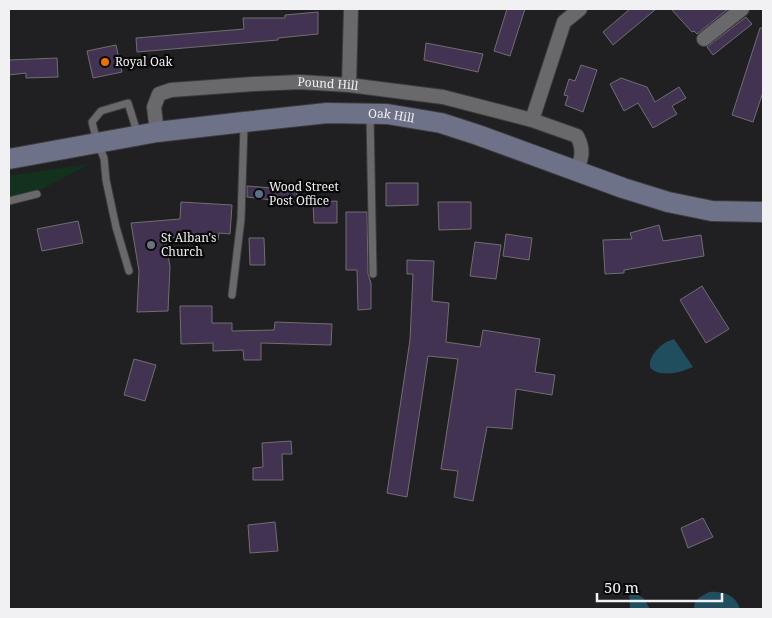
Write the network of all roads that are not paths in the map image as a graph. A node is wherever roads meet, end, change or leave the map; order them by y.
1 (350, 9) edge
2 (580, 9) edge
3 (742, 9) edge
4 (566, 15) edge
5 (704, 39) dead end
6 (349, 86) junction
7 (370, 113) junction
8 (532, 120) junction
9 (244, 122) junction
10 (147, 134) junction
11 (97, 142) junction
12 (9, 159) edge
13 (577, 171) junction
14 (37, 194) dead end
15 (9, 201) edge
16 (763, 212) edge
17 (129, 271) dead end
18 (373, 274) dead end
19 (232, 295) dead end

1 - 6 street
2 - 4 street
3 - 5 street
4 - 8 street
6 - 8 street, Pound Hill
6 - 10 street, Pound Hill
7 - 9 street, Oak Hill
7 - 13 street, Oak Hill
7 - 18 lane
8 - 13 street, Pound Hill
9 - 10 street, Oak Hill
9 - 19 lane
10 - 11 street, Oak Hill
10 - 11 lane
11 - 12 street, Oak Hill
11 - 17 lane
13 - 16 street, Oak Hill
14 - 15 lane

